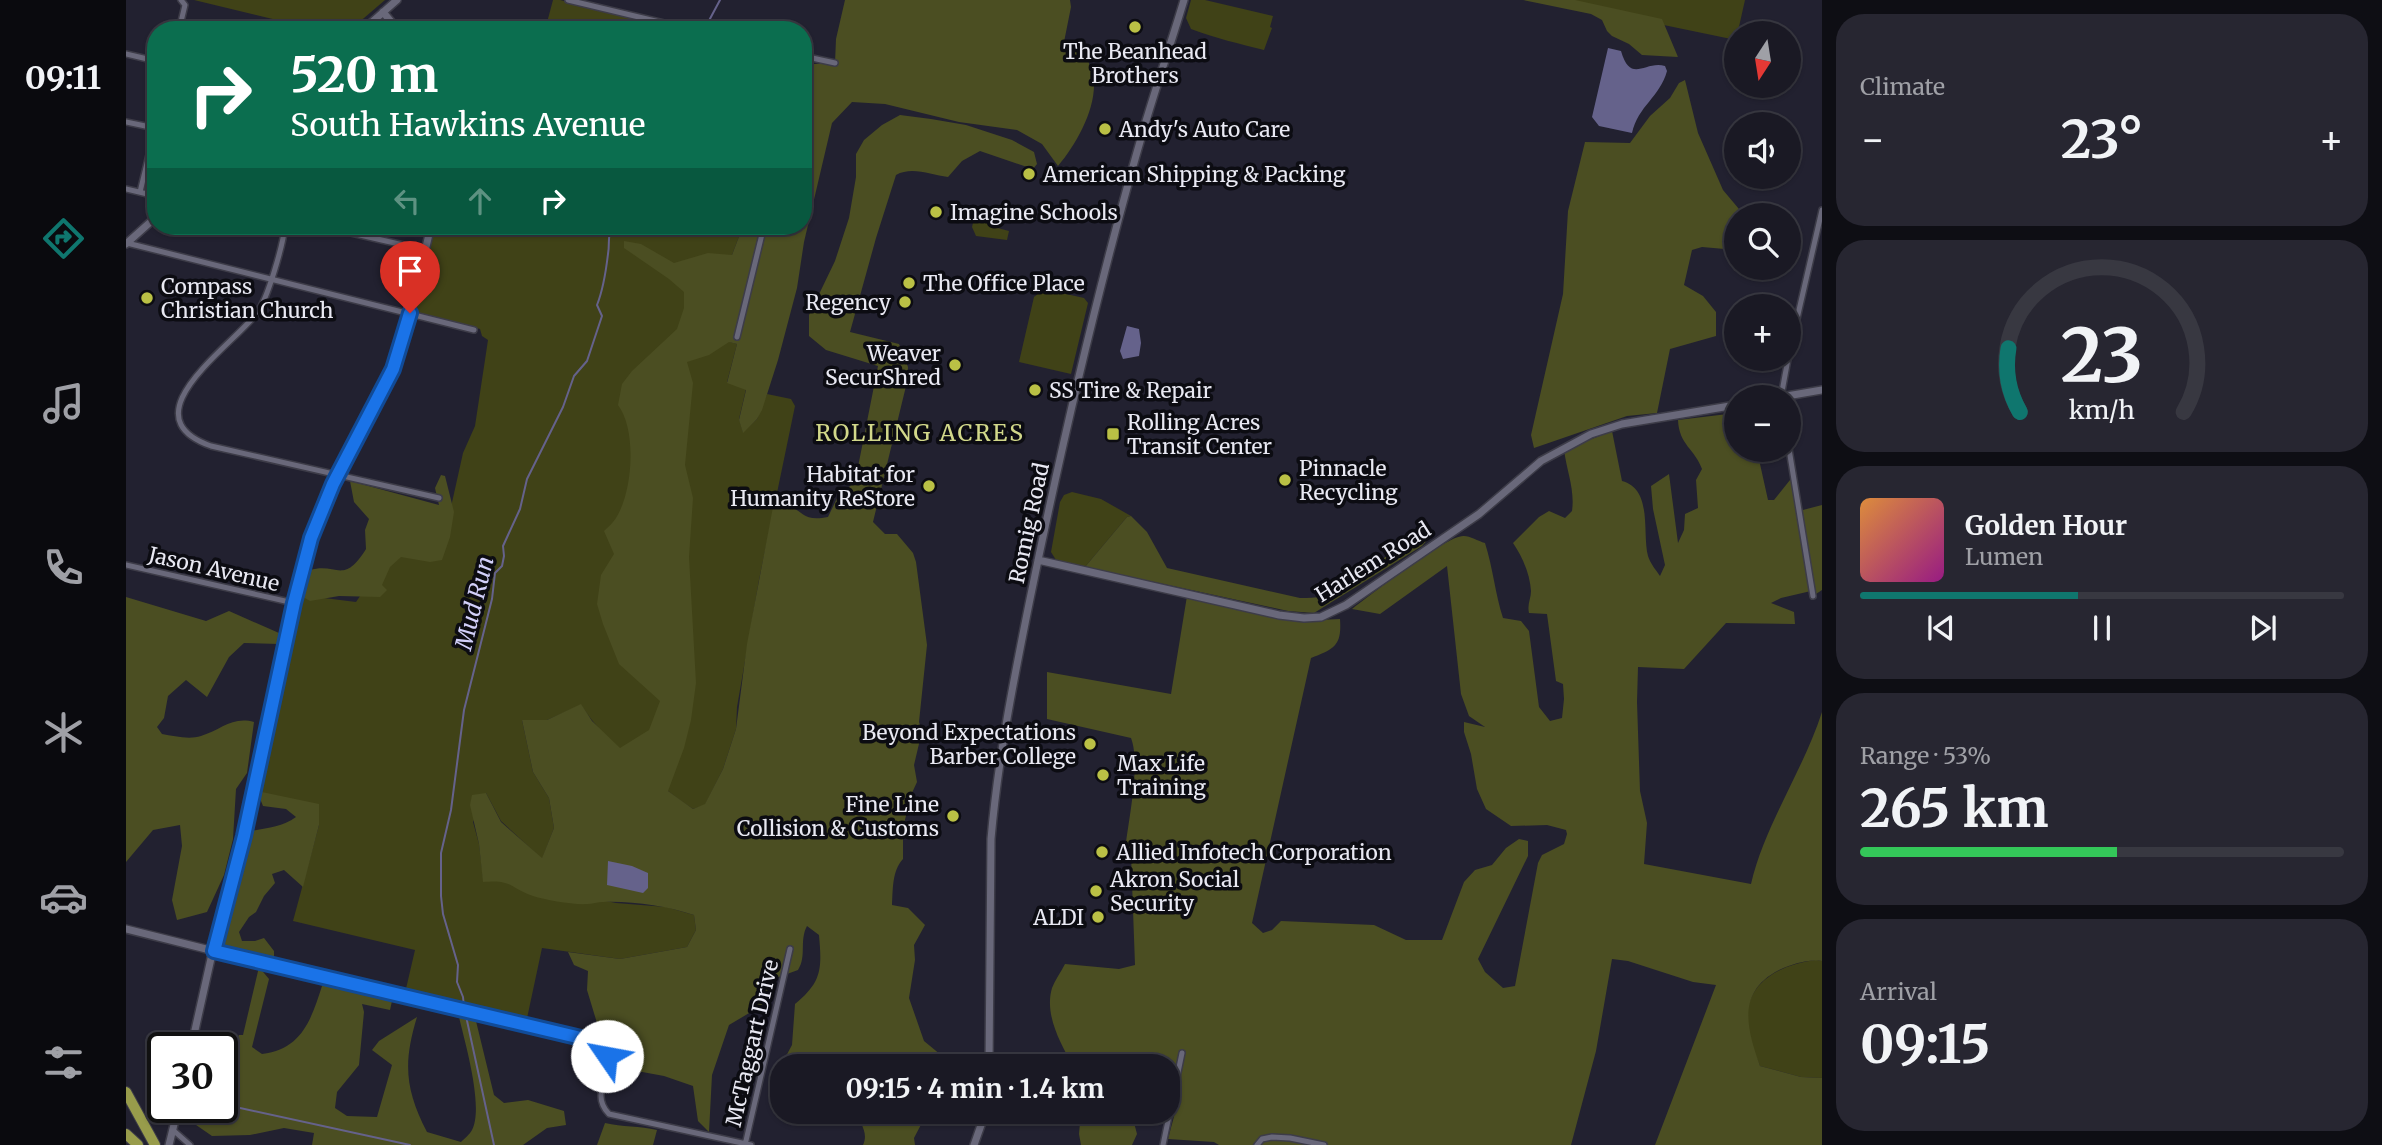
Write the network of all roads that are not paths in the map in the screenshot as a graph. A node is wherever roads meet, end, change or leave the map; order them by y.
1 (181, 0) edge
2 (397, 0) edge
3 (568, 0) edge
4 (1184, 0) edge
5 (383, 12) junction
6 (181, 21) edge
7 (373, 21) edge
8 (390, 21) edge
9 (656, 21) edge
10 (126, 54) edge
11 (147, 59) edge
12 (812, 59) edge
13 (835, 63) dead end
14 (126, 122) edge
15 (147, 126) edge
16 (147, 164) edge
17 (126, 189) edge
18 (140, 192) junction
19 (147, 194) edge
20 (1822, 210) edge
21 (147, 225) edge
22 (282, 235) edge
23 (360, 235) edge
24 (429, 235) edge
25 (762, 235) edge
26 (127, 244) edge
27 (425, 250) junction
28 (270, 279) junction
29 (1801, 301) edge
30 (410, 313) junction
31 (474, 330) dead end
32 (737, 337) dead end
33 (182, 384) dead end
34 (1822, 390) edge
35 (1801, 394) edge
36 (1724, 407) edge
37 (171, 416) dead end
38 (1791, 462) edge
39 (338, 474) junction
40 (439, 498) dead end
41 (1038, 560) junction
42 (126, 565) edge
43 (1813, 596) dead end
44 (294, 603) junction
45 (126, 929) edge
46 (790, 949) dead end
47 (214, 951) junction
48 (195, 1032) edge
49 (1182, 1053) dead end
50 (989, 1054) edge
51 (126, 1093) edge
52 (174, 1123) edge
53 (981, 1124) edge
54 (173, 1130) junction
55 (126, 1134) edge
56 (138, 1145) edge
57 (155, 1145) edge
58 (169, 1145) edge
59 (190, 1145) edge
60 (747, 1145) edge
61 (974, 1145) edge
62 (1163, 1145) edge
63 (1257, 1145) edge
64 (1324, 1145) edge

1 - 6 street
2 - 5 street
3 - 9 street
4 - 41 street, Romig Road
5 - 7 street
5 - 8 street
10 - 11 street
12 - 13 street
14 - 15 street
16 - 18 street
17 - 18 street
18 - 19 street
20 - 29 street
21 - 26 street
22 - 28 street
23 - 27 street
24 - 27 street
25 - 32 street
26 - 28 street
27 - 30 street
28 - 30 street
28 - 33 street
30 - 31 street
30 - 39 street
34 - 35 street
36 - 41 street, Harlem Road
37 - 39 street
38 - 43 street
39 - 40 street
39 - 44 street
41 - 50 street, Romig Road
42 - 44 street, Jason Avenue
44 - 47 street
45 - 47 street
46 - 60 street, McTaggart Drive
47 - 48 street
47 - 60 street
49 - 62 street
51 - 57 highway
52 - 54 street
53 - 61 street
54 - 58 street
54 - 59 street
55 - 56 highway
63 - 64 street

